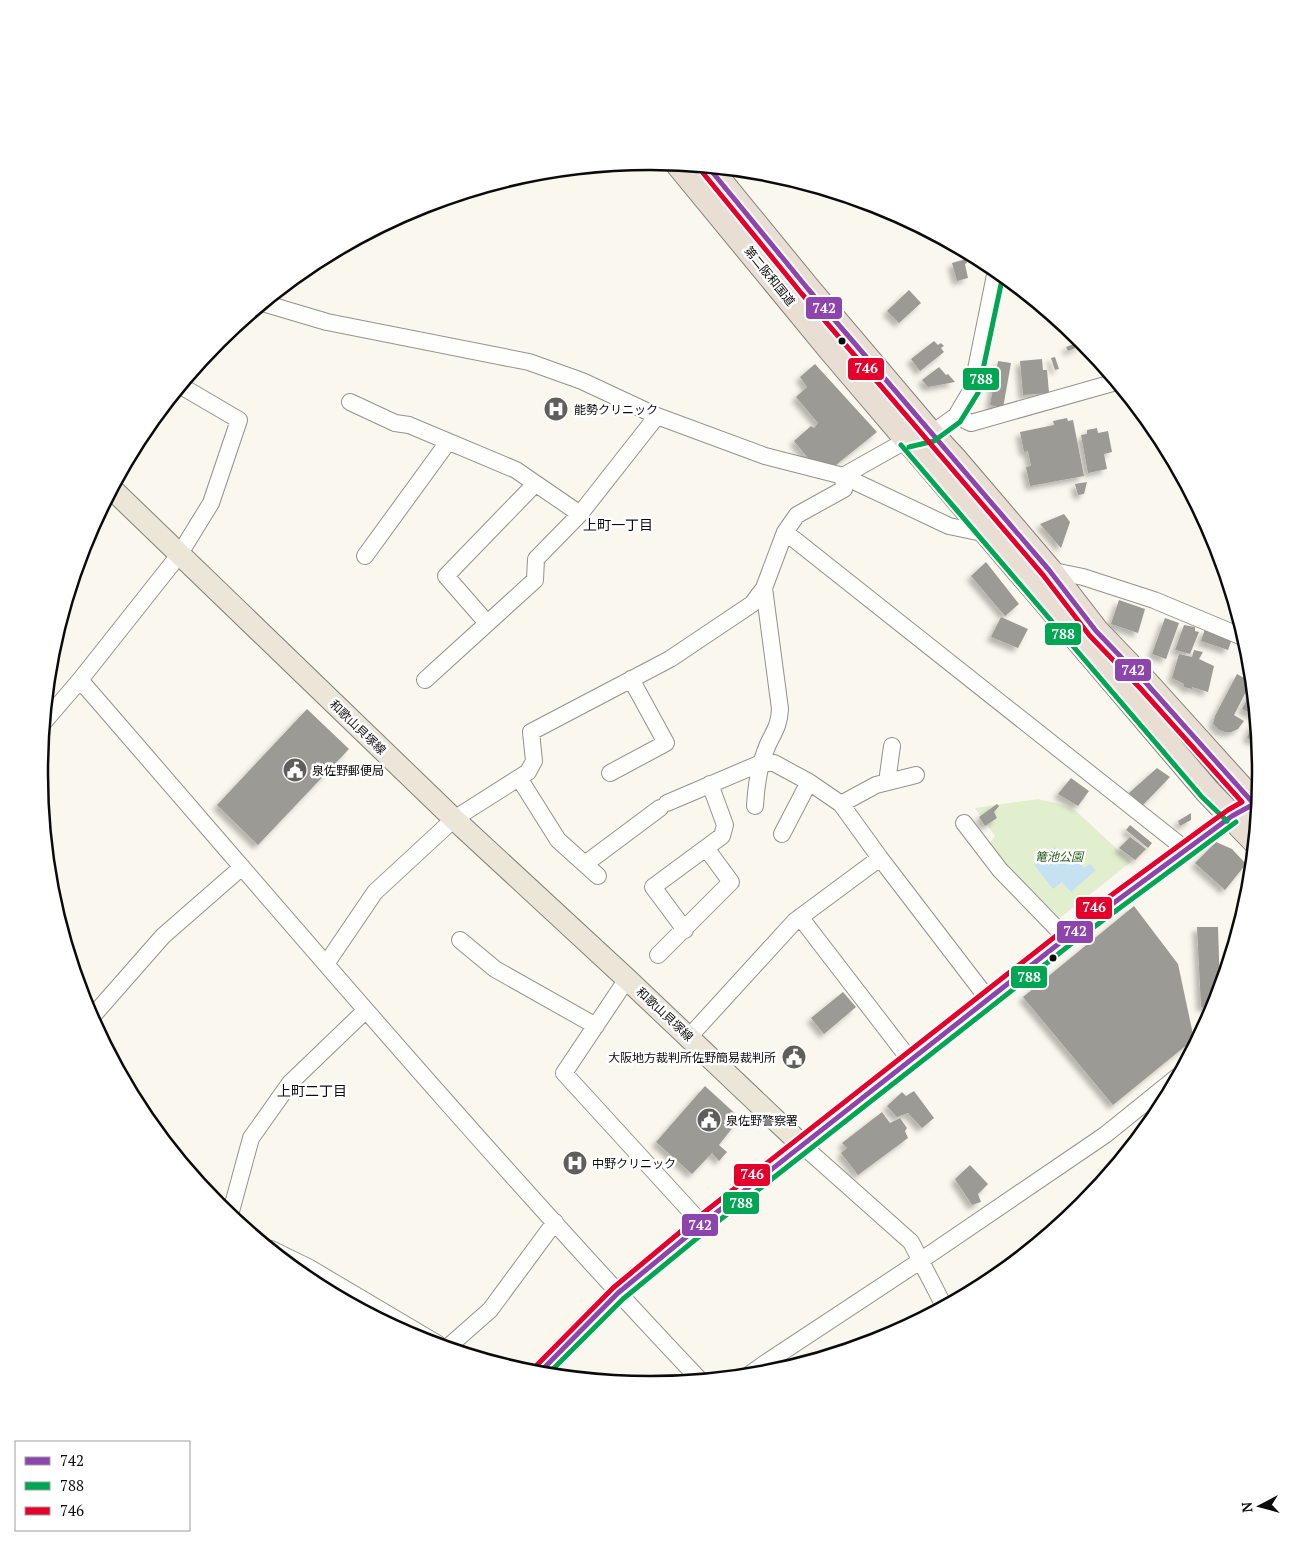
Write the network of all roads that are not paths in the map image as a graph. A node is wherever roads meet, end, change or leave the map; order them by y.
1 (685, 172) edge
2 (714, 175) edge
3 (994, 279) edge
4 (271, 305) edge
5 (1110, 385) edge
6 (186, 389) edge
7 (350, 402) dead end
8 (657, 416) junction
9 (956, 416) junction
10 (931, 434) junction
11 (907, 440) junction
12 (448, 442) junction
13 (844, 476) junction
14 (535, 484) junction
15 (117, 494) edge
16 (580, 514) junction
17 (785, 532) junction
18 (987, 534) junction
19 (179, 555) junction
20 (365, 556) dead end
21 (1049, 570) junction
22 (764, 588) junction
23 (487, 623) junction
24 (1236, 634) edge
25 (80, 680) junction
26 (425, 680) dead end
27 (631, 680) junction
28 (51, 714) edge
29 (892, 746) dead end
30 (761, 763) junction
31 (610, 773) dead end
32 (916, 775) dead end
33 (519, 778) junction
34 (809, 782) junction
35 (887, 782) junction
36 (710, 784) junction
37 (1251, 798) edge
38 (841, 804) junction
39 (755, 806) dead end
40 (1251, 807) edge
41 (1232, 816) junction
42 (454, 820) junction
43 (964, 823) dead end
44 (782, 834) dead end
45 (1249, 835) edge
46 (706, 848) junction
47 (1185, 849) junction
48 (880, 858) junction
49 (585, 864) junction
50 (242, 867) junction
51 (598, 876) dead end
52 (800, 917) junction
53 (685, 930) junction
54 (1066, 938) junction
55 (460, 940) dead end
56 (658, 956) dead end
57 (326, 964) junction
58 (627, 978) junction
59 (988, 999) junction
60 (366, 1010) junction
61 (97, 1012) edge
62 (596, 1026) junction
63 (689, 1037) junction
64 (910, 1060) junction
65 (1163, 1088) edge
66 (802, 1145) junction
67 (232, 1207) edge
68 (555, 1222) junction
69 (702, 1224) junction
70 (920, 1261) junction
71 (300, 1263) edge
72 (618, 1293) junction
73 (941, 1300) edge
74 (393, 1317) edge
75 (453, 1343) edge
76 (763, 1365) edge
77 (546, 1366) edge
78 (694, 1374) edge

1 - 11 highway, 第二阪和国道
2 - 10 highway, 第二阪和国道
3 - 9 street
4 - 8 street
5 - 9 street
6 - 19 street
7 - 12 street
8 - 13 street
8 - 16 street
9 - 10 street
10 - 11 street
10 - 21 highway, 第二阪和国道
11 - 13 street
11 - 18 highway, 第二阪和国道
12 - 14 street
12 - 20 street
13 - 17 street
13 - 18 street
14 - 16 street
14 - 23 street
15 - 19 main road, 和歌山貝塚線
16 - 23 street
17 - 22 street
17 - 47 street
18 - 41 highway, 第二阪和国道
19 - 25 street
19 - 42 main road, 和歌山貝塚線
21 - 24 street
21 - 37 highway, 第二阪和国道
22 - 27 street
22 - 30 street
23 - 26 street
25 - 28 street
25 - 50 street
27 - 31 street
27 - 33 street
29 - 35 street
30 - 34 street
30 - 36 street
30 - 39 street
32 - 35 street
33 - 42 street
33 - 49 street
34 - 38 street
34 - 44 street
35 - 38 street
36 - 46 street
36 - 49 street
38 - 48 street
40 - 41 main road
41 - 45 highway, 第二阪和国道
41 - 47 main road
42 - 57 street
42 - 58 main road, 和歌山貝塚線
43 - 54 street
46 - 53 street
46 - 53 street
47 - 54 main road
48 - 52 street
48 - 59 street
49 - 51 street
50 - 57 street
50 - 61 street
52 - 63 street
52 - 64 street
53 - 56 street
54 - 59 main road
55 - 62 street
57 - 60 street
58 - 62 street
58 - 63 main road, 和歌山貝塚線
59 - 64 main road
60 - 67 street
60 - 68 street
62 - 69 street
63 - 66 main road, 和歌山貝塚線
64 - 66 main road
65 - 70 street
66 - 69 main road
66 - 70 street
68 - 72 street
68 - 75 street
69 - 72 main road
70 - 73 street
70 - 76 street
71 - 74 street
72 - 77 main road
72 - 78 street

